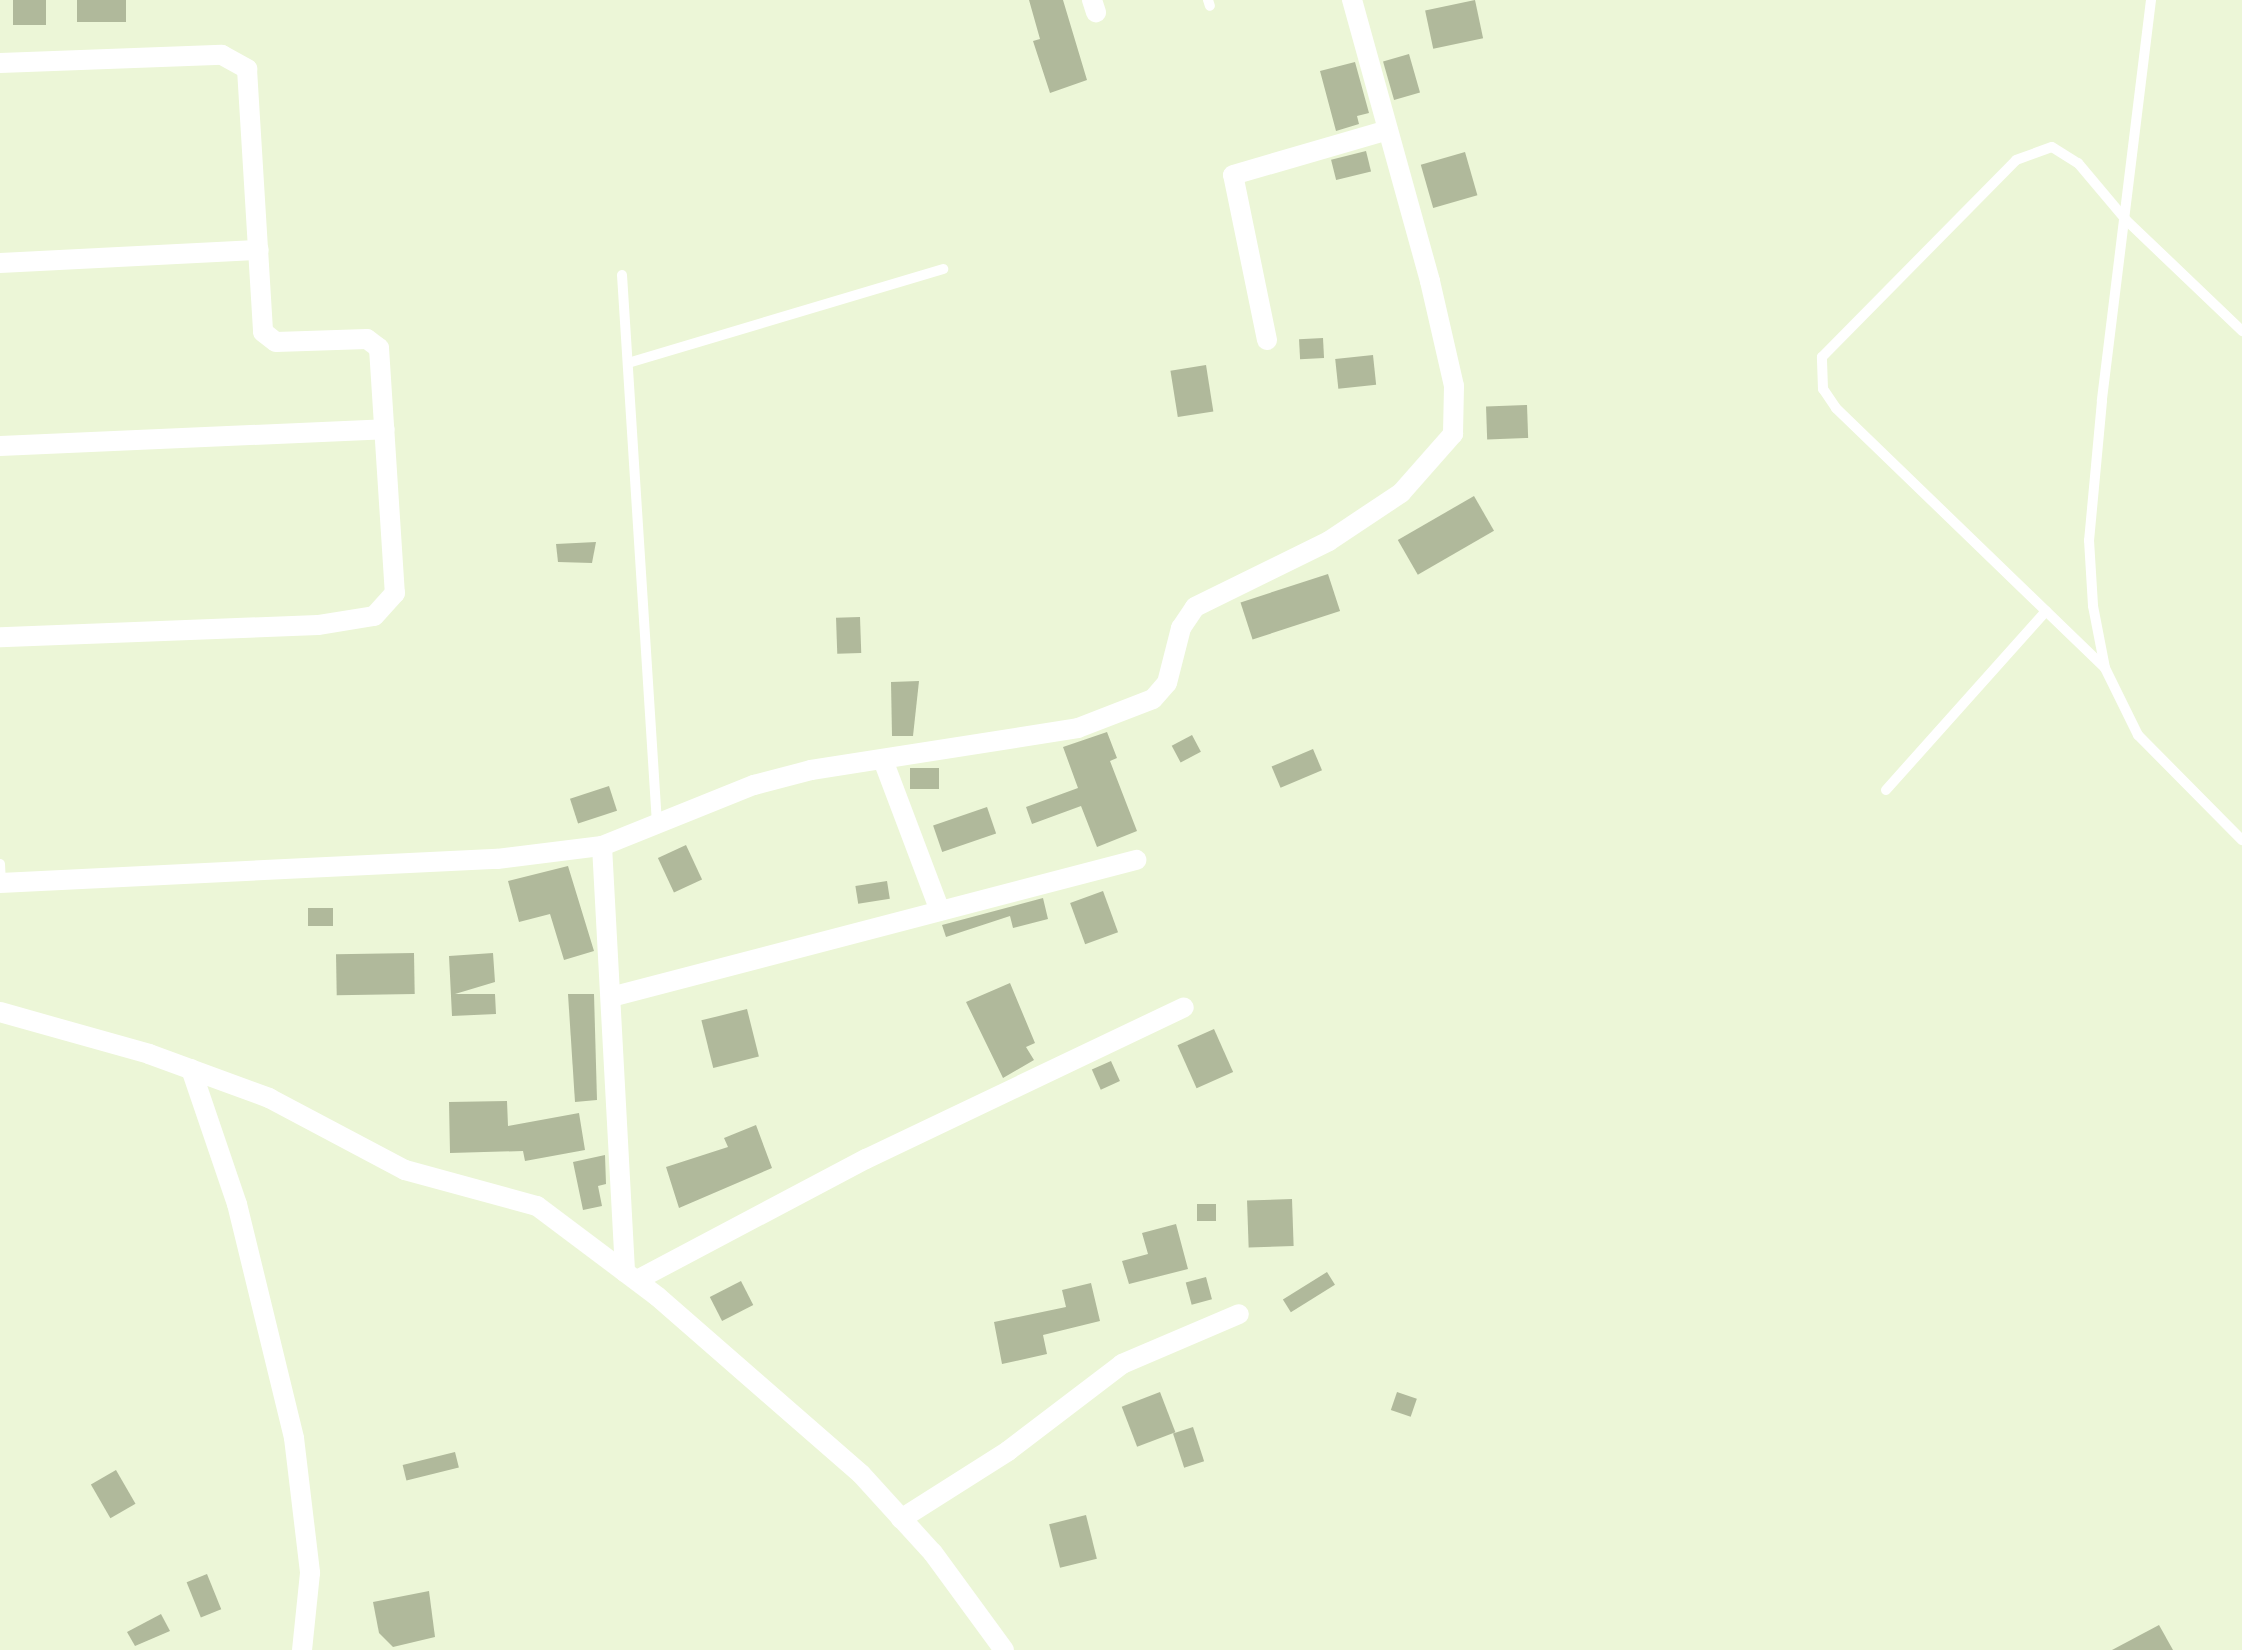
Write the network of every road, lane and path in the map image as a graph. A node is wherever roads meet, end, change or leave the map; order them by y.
1 (1352, 0) edge
2 (2150, 0) edge
3 (0, 63) edge
4 (1388, 130) junction
5 (2126, 220) junction
6 (260, 250) junction
7 (0, 263) edge
8 (943, 269) dead end
9 (622, 276) dead end
10 (2242, 330) edge
11 (1267, 340) dead end
12 (628, 363) junction
13 (385, 429) junction
14 (0, 446) edge
15 (2046, 611) junction
16 (2, 643) edge
17 (2105, 668) junction
18 (883, 760) junction
19 (1886, 790) dead end
20 (657, 824) junction
21 (2242, 840) edge
22 (602, 846) junction
23 (1136, 860) dead end
24 (0, 877) edge
25 (940, 911) junction
26 (611, 997) junction
27 (1184, 1007) dead end
28 (0, 1012) edge
29 (191, 1070) junction
30 (631, 1276) junction
31 (1239, 1314) dead end
32 (902, 1518) junction
33 (302, 1650) edge
34 (1004, 1650) edge

1 - 4 street
2 - 5 lane
3 - 6 street
4 - 11 street
4 - 18 street
5 - 10 lane
5 - 15 lane
5 - 17 lane
6 - 7 street
6 - 13 street
8 - 12 lane
9 - 12 lane
12 - 20 lane
13 - 14 street
13 - 16 street
15 - 17 lane
15 - 19 lane
17 - 21 lane
18 - 20 street
18 - 25 street
20 - 22 street
22 - 24 street
22 - 26 street
23 - 25 street
25 - 26 street
26 - 30 street
27 - 30 street
28 - 29 street
29 - 30 street
29 - 33 street
30 - 32 street
31 - 32 street
32 - 34 street

